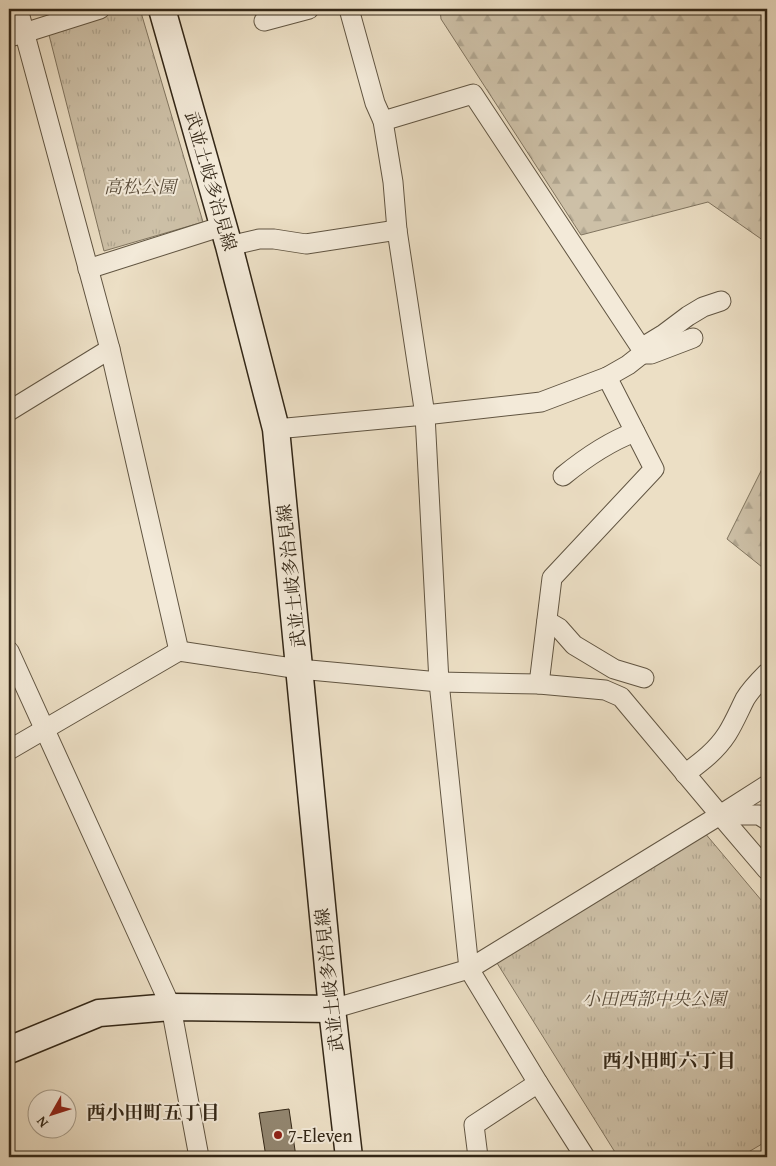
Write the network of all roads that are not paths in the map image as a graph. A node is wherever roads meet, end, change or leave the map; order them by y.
1 (18, 9) edge
2 (100, 9) edge
3 (162, 9) edge
4 (309, 9) edge
5 (349, 9) edge
6 (264, 21) dead end
7 (16, 35) edge
8 (383, 121) junction
9 (397, 230) junction
10 (226, 236) junction
11 (88, 269) junction
12 (721, 301) dead end
13 (693, 338) dead end
14 (110, 349) junction
15 (641, 351) junction
16 (607, 377) junction
17 (9, 411) edge
18 (425, 415) junction
19 (276, 429) junction
20 (635, 432) junction
21 (563, 476) dead end
22 (547, 621) junction
23 (9, 651) edge
24 (178, 651) junction
25 (299, 669) junction
26 (767, 673) edge
27 (644, 678) dead end
28 (439, 682) junction
29 (539, 684) junction
30 (44, 729) junction
31 (9, 750) edge
32 (685, 774) junction
33 (767, 785) edge
34 (720, 815) junction
35 (767, 820) edge
36 (767, 870) edge
37 (469, 969) junction
38 (171, 1007) junction
39 (332, 1009) junction
40 (9, 1050) edge
41 (538, 1083) junction
42 (199, 1157) edge
43 (349, 1157) edge
44 (478, 1157) edge
45 (586, 1157) edge

1 - 7 street
2 - 7 street
3 - 10 main road, 武並土岐多治見線
4 - 6 street
5 - 8 street
7 - 11 street
8 - 9 street
8 - 15 street
9 - 10 street
9 - 18 street
10 - 11 street
10 - 19 main road, 武並土岐多治見線
11 - 14 street
12 - 15 street
13 - 15 street
14 - 17 street
14 - 24 street
15 - 16 street
16 - 18 street
16 - 20 street
18 - 19 street
18 - 28 street
19 - 25 main road, 武並土岐多治見線
20 - 21 street
20 - 22 street
22 - 27 street
22 - 29 street
23 - 30 street
24 - 25 street
24 - 30 street
25 - 28 street
25 - 39 main road, 武並土岐多治見線
26 - 32 street
28 - 29 street
28 - 37 street
29 - 32 street
30 - 31 street
30 - 38 street
32 - 34 street
33 - 34 street
34 - 35 street
34 - 36 street
34 - 37 street
37 - 39 street
37 - 41 street
38 - 39 main road
38 - 40 main road
38 - 42 street
39 - 43 main road, 武並土岐多治見線
41 - 44 street
41 - 45 street

